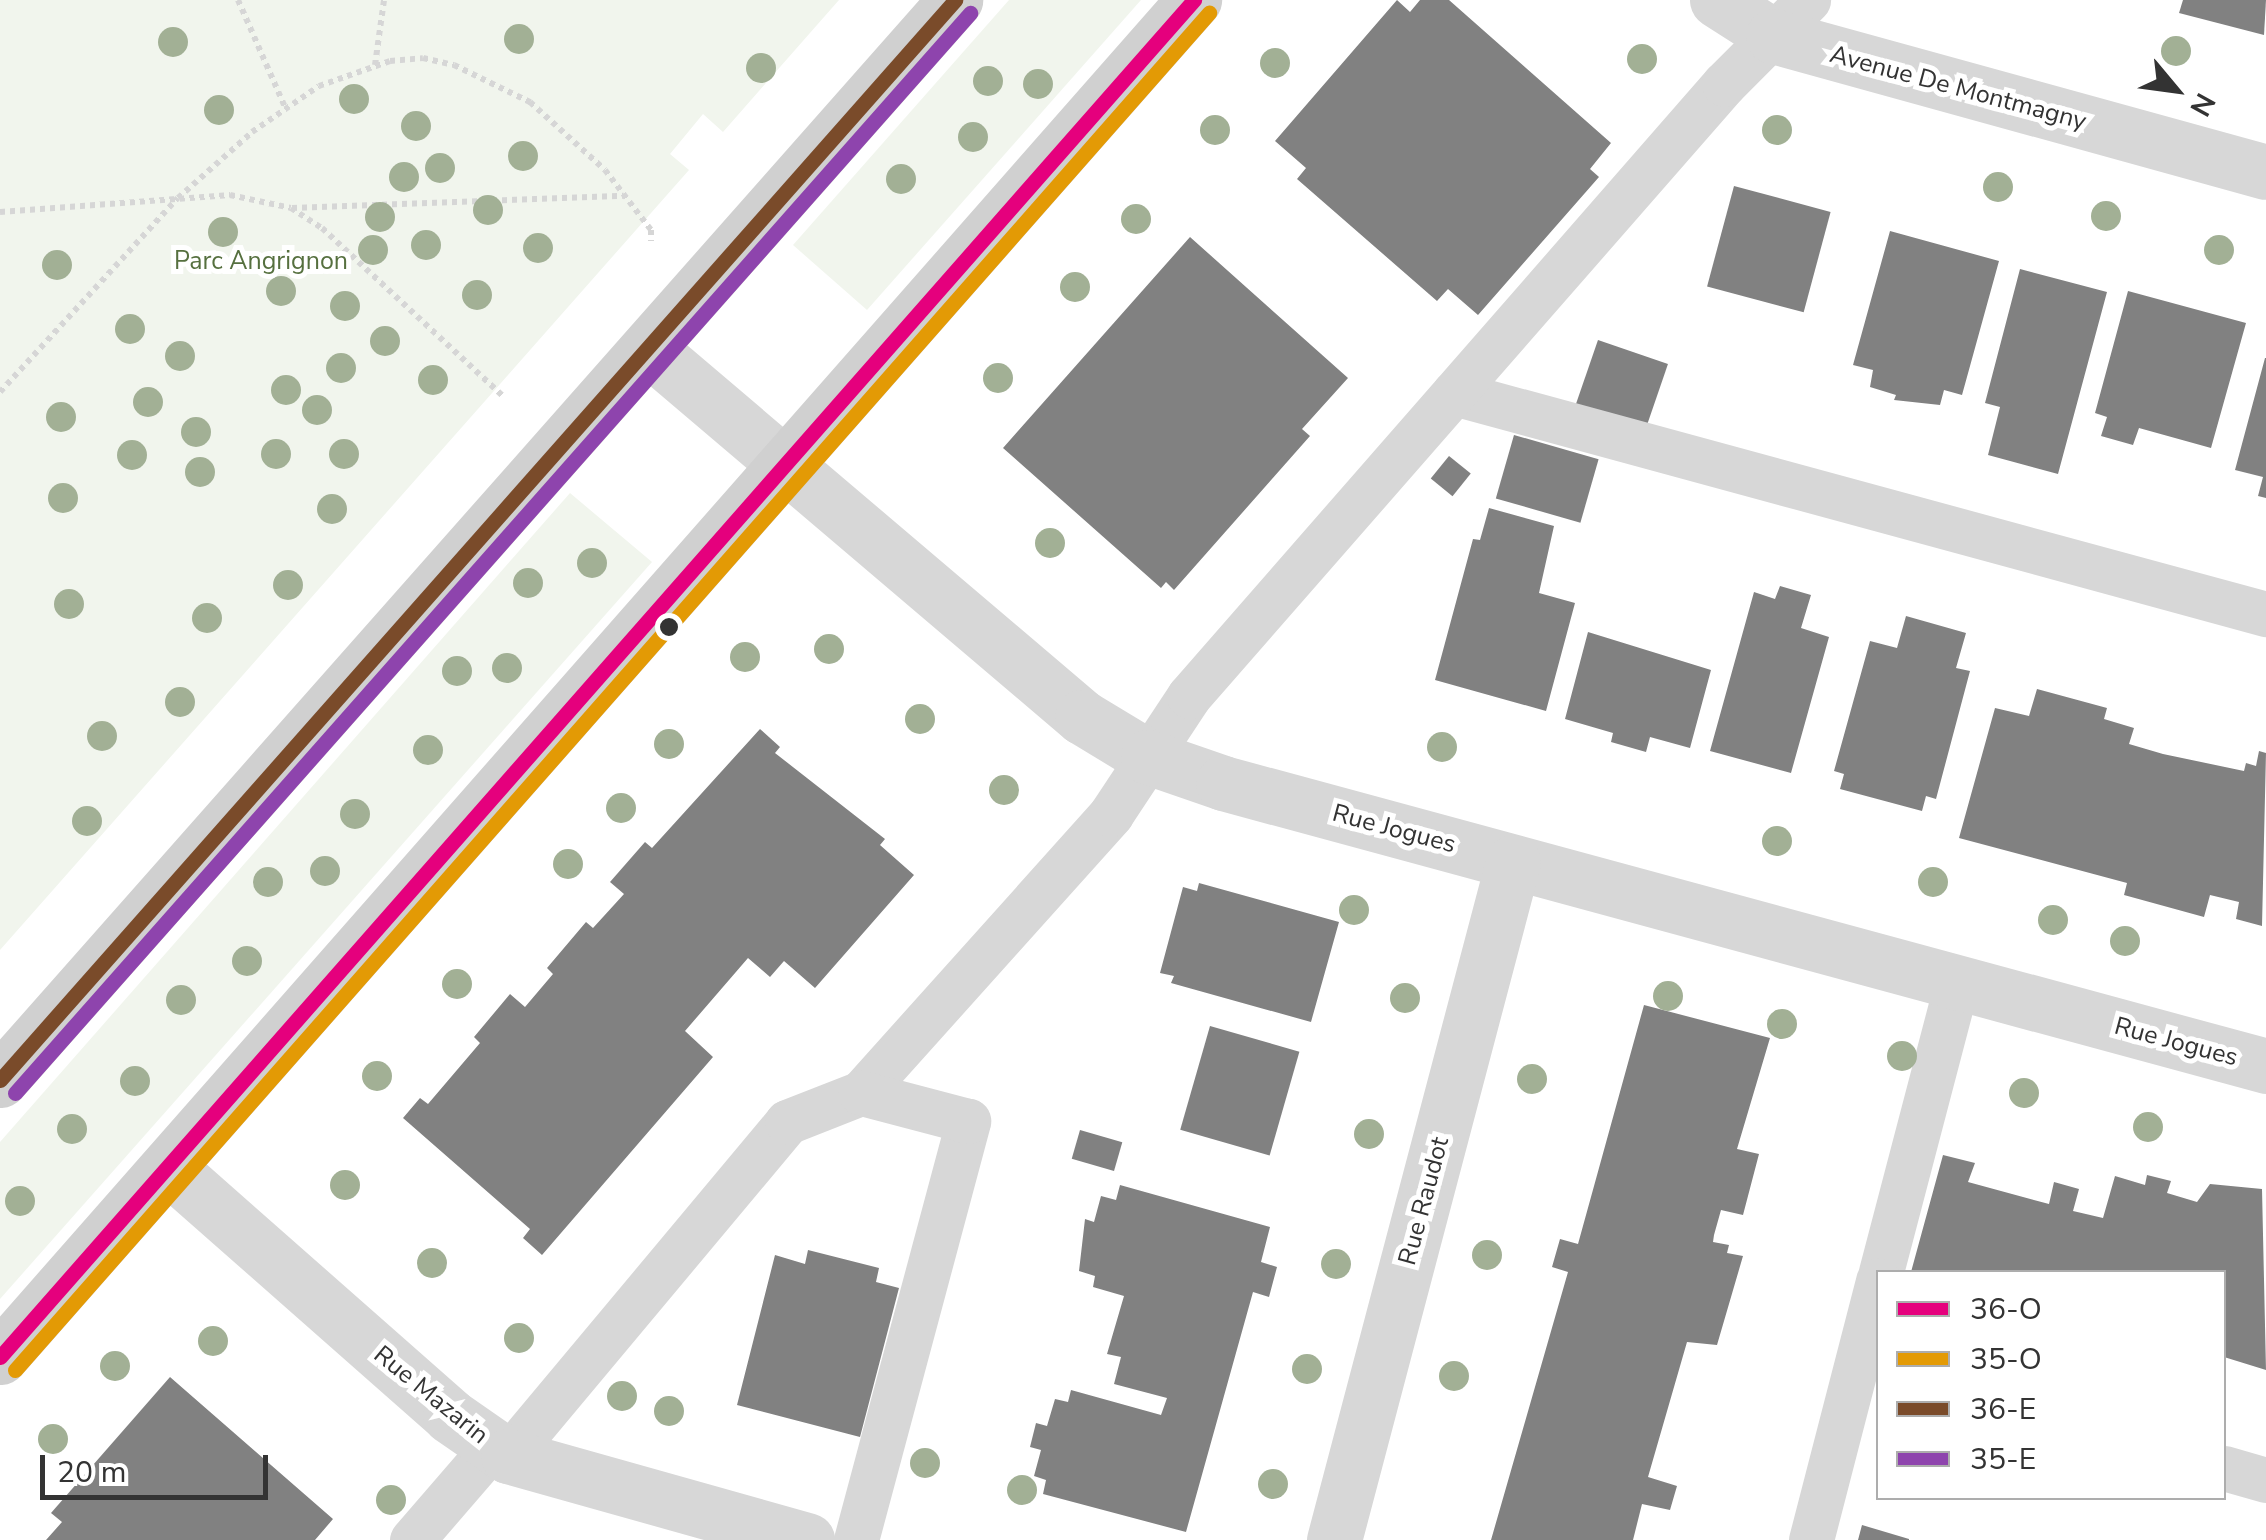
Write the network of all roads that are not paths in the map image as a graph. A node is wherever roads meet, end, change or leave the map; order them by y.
1 (956, 0) edge
2 (1194, 0) edge
3 (1716, 0) edge
4 (1790, 18) edge
5 (2266, 172) edge
6 (648, 348) junction
7 (1454, 393) junction
8 (785, 464) junction
9 (2266, 614) edge
10 (1148, 757) junction
11 (1513, 862) junction
12 (1957, 982) junction
13 (2266, 1066) edge
14 (0, 1080) edge
15 (861, 1093) junction
16 (168, 1167) junction
17 (1881, 1270) edge
18 (1876, 1297) edge
19 (0, 1357) edge
20 (1867, 1371) edge
21 (501, 1451) junction
22 (2226, 1469) edge
23 (2266, 1480) edge
24 (412, 1540) edge
25 (807, 1540) edge
26 (856, 1540) edge
27 (1334, 1540) edge
28 (1811, 1540) edge

1 - 6 main road
2 - 8 main road
3 - 4 street, Avenue De Montmagny
4 - 5 street, Avenue De Montmagny
4 - 7 lane
6 - 8 street, Rue Jogues
6 - 14 main road
7 - 9 lane
7 - 10 lane
8 - 10 street, Rue Jogues
8 - 16 main road
10 - 11 street, Rue Jogues
10 - 15 lane
11 - 12 street, Rue Jogues
11 - 27 street, Rue Raudot
12 - 13 street, Rue Jogues
12 - 17 lane
15 - 21 lane
15 - 26 lane
16 - 19 main road
16 - 21 street, Rue Mazarin
18 - 20 lane
20 - 28 lane
21 - 24 lane
21 - 25 street, Rue Mazarin
22 - 23 lane

